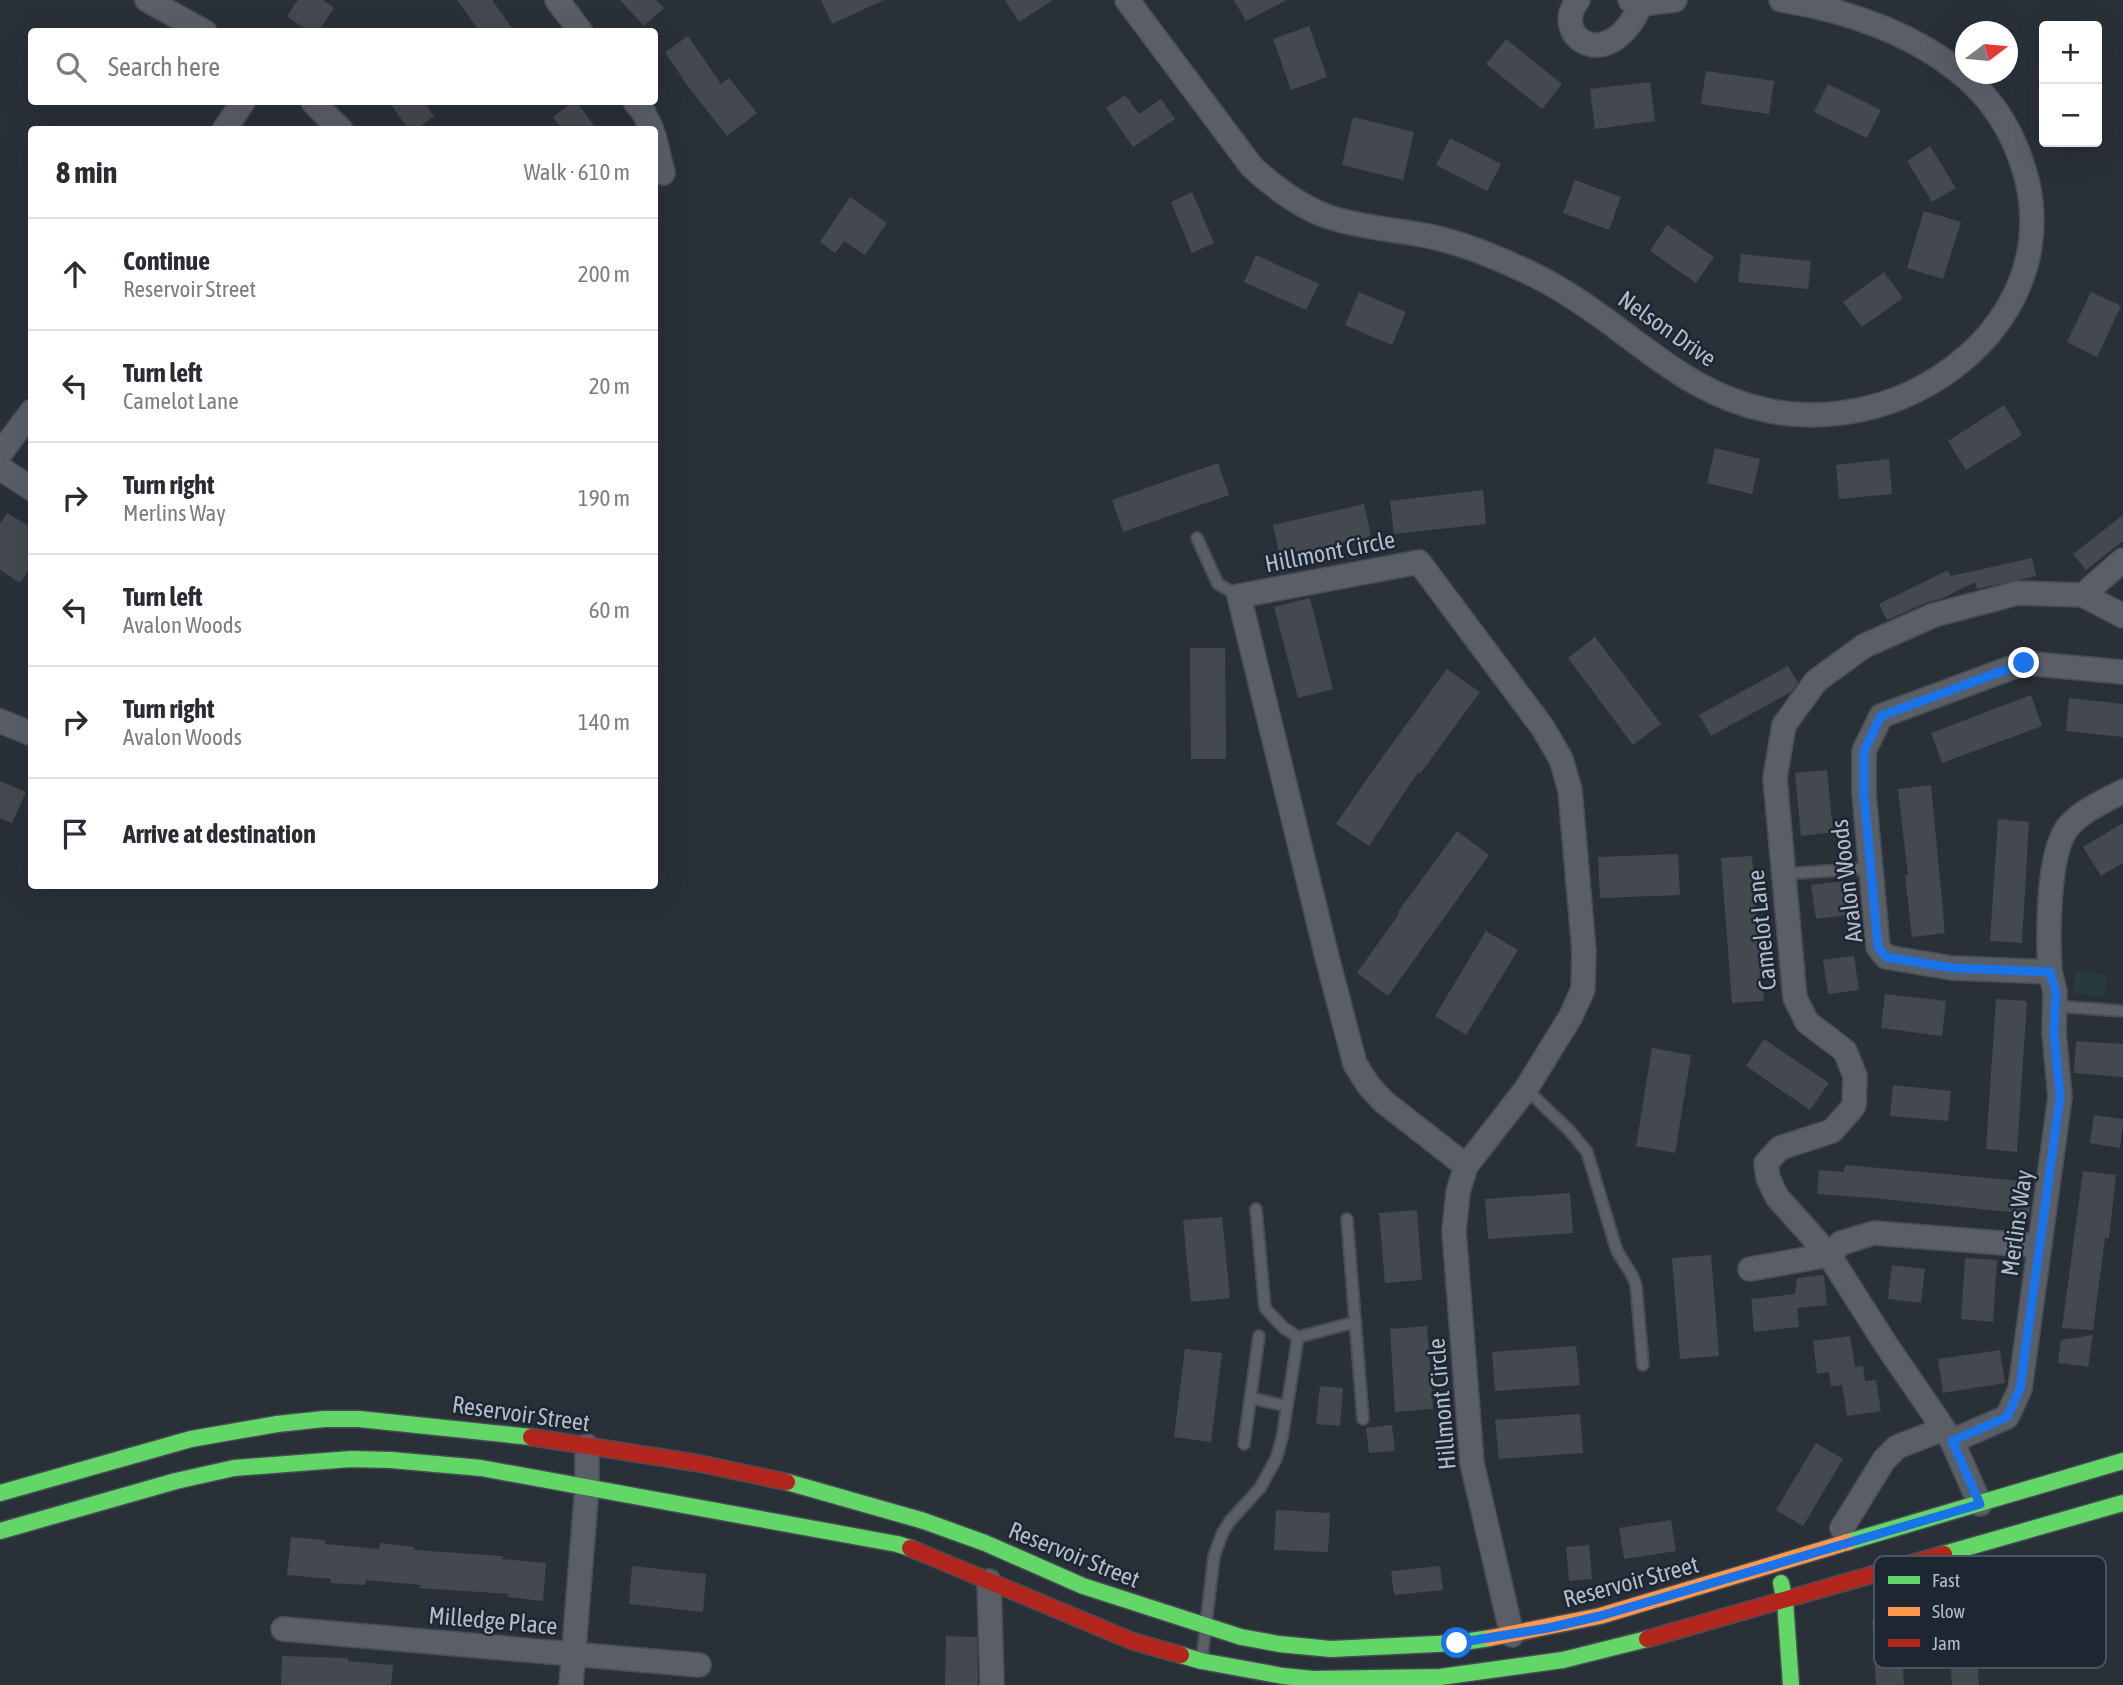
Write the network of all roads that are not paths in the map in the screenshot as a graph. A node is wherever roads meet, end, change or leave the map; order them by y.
1 (147, 0) edge
2 (557, 0) edge
3 (1127, 0) edge
4 (1578, 0) edge
5 (1675, 0) edge
6 (1781, 0) edge
7 (1635, 2) edge
8 (198, 28) edge
9 (578, 28) edge
10 (241, 105) edge
11 (316, 105) edge
12 (637, 105) edge
13 (227, 126) edge
14 (337, 126) edge
15 (650, 126) edge
16 (658, 152) edge
17 (663, 173) dead end
18 (28, 415) edge
19 (0, 454) edge
20 (0, 468) edge
21 (28, 486) edge
22 (1197, 538) dead end
23 (2123, 560) edge
24 (2083, 595) junction
25 (1239, 596) junction
26 (2123, 616) edge
27 (2123, 672) edge
28 (0, 722) edge
29 (28, 732) edge
30 (2123, 791) edge
31 (1870, 868) junction
32 (1783, 874) junction
33 (2050, 972) junction
34 (2055, 1006) junction
35 (2123, 1011) edge
36 (1526, 1089) junction
37 (1465, 1166) junction
38 (1256, 1209) dead end
39 (1347, 1219) dead end
40 (2040, 1246) junction
41 (1829, 1255) junction
42 (1750, 1269) dead end
43 (1356, 1322) junction
44 (1259, 1336) dead end
45 (1298, 1337) junction
46 (1643, 1365) dead end
47 (1251, 1398) junction
48 (1286, 1406) junction
49 (1363, 1419) dead end
50 (1947, 1435) junction
51 (1244, 1444) dead end
52 (587, 1446) junction
53 (2123, 1461) edge
54 (587, 1487) junction
55 (0, 1493) edge
56 (2123, 1503) edge
57 (1980, 1504) junction
58 (1842, 1528) dead end
59 (0, 1531) edge
60 (1940, 1556) edge
61 (1776, 1564) junction
62 (1874, 1575) edge
63 (989, 1581) junction
64 (1785, 1601) junction
65 (1207, 1627) junction
66 (283, 1629) dead end
67 (1512, 1635) junction
68 (573, 1654) junction
69 (699, 1665) dead end
70 (1210, 1670) edge
71 (571, 1685) edge
72 (992, 1685) edge
73 (1791, 1685) edge

1 - 8 street
2 - 9 street
3 - 6 street, Nelson Drive
4 - 7 street
5 - 7 street
10 - 13 street
11 - 14 street
12 - 15 street
16 - 17 street
18 - 19 street
20 - 21 street
22 - 25 lane
23 - 24 street
24 - 26 street, Camelot Lane
24 - 32 street, Camelot Lane
25 - 36 street, Hillmont Circle
25 - 37 street, Hillmont Circle
27 - 31 street, Avalon Woods
28 - 29 street
30 - 33 street
31 - 32 lane
31 - 33 street, Avalon Woods
32 - 41 street, Camelot Lane
33 - 34 street, Merlins Way
34 - 35 lane
34 - 40 street, Merlins Way
36 - 37 street, Hillmont Circle
36 - 46 lane
37 - 67 street, Hillmont Circle
38 - 45 lane
39 - 43 lane
40 - 41 street
40 - 50 street, Merlins Way
41 - 42 street
41 - 50 street, Camelot Lane
43 - 45 lane
43 - 49 lane
44 - 47 lane
45 - 48 lane
47 - 48 lane
47 - 51 lane
48 - 65 lane
50 - 57 street, Camelot Lane
50 - 58 street, Merlins Way
52 - 54 street
52 - 55 main road, Reservoir Street
52 - 65 main road, Reservoir Street
53 - 57 main road, Reservoir Street
54 - 59 main road
54 - 63 main road
54 - 68 street
56 - 60 main road
57 - 61 main road, Reservoir Street
61 - 64 main road
61 - 67 main road, Reservoir Street
62 - 64 main road
63 - 70 main road
63 - 72 street
64 - 70 main road
64 - 73 main road
65 - 67 main road, Reservoir Street
65 - 70 lane
66 - 68 street, Milledge Place
68 - 69 street, Milledge Place
68 - 71 street

